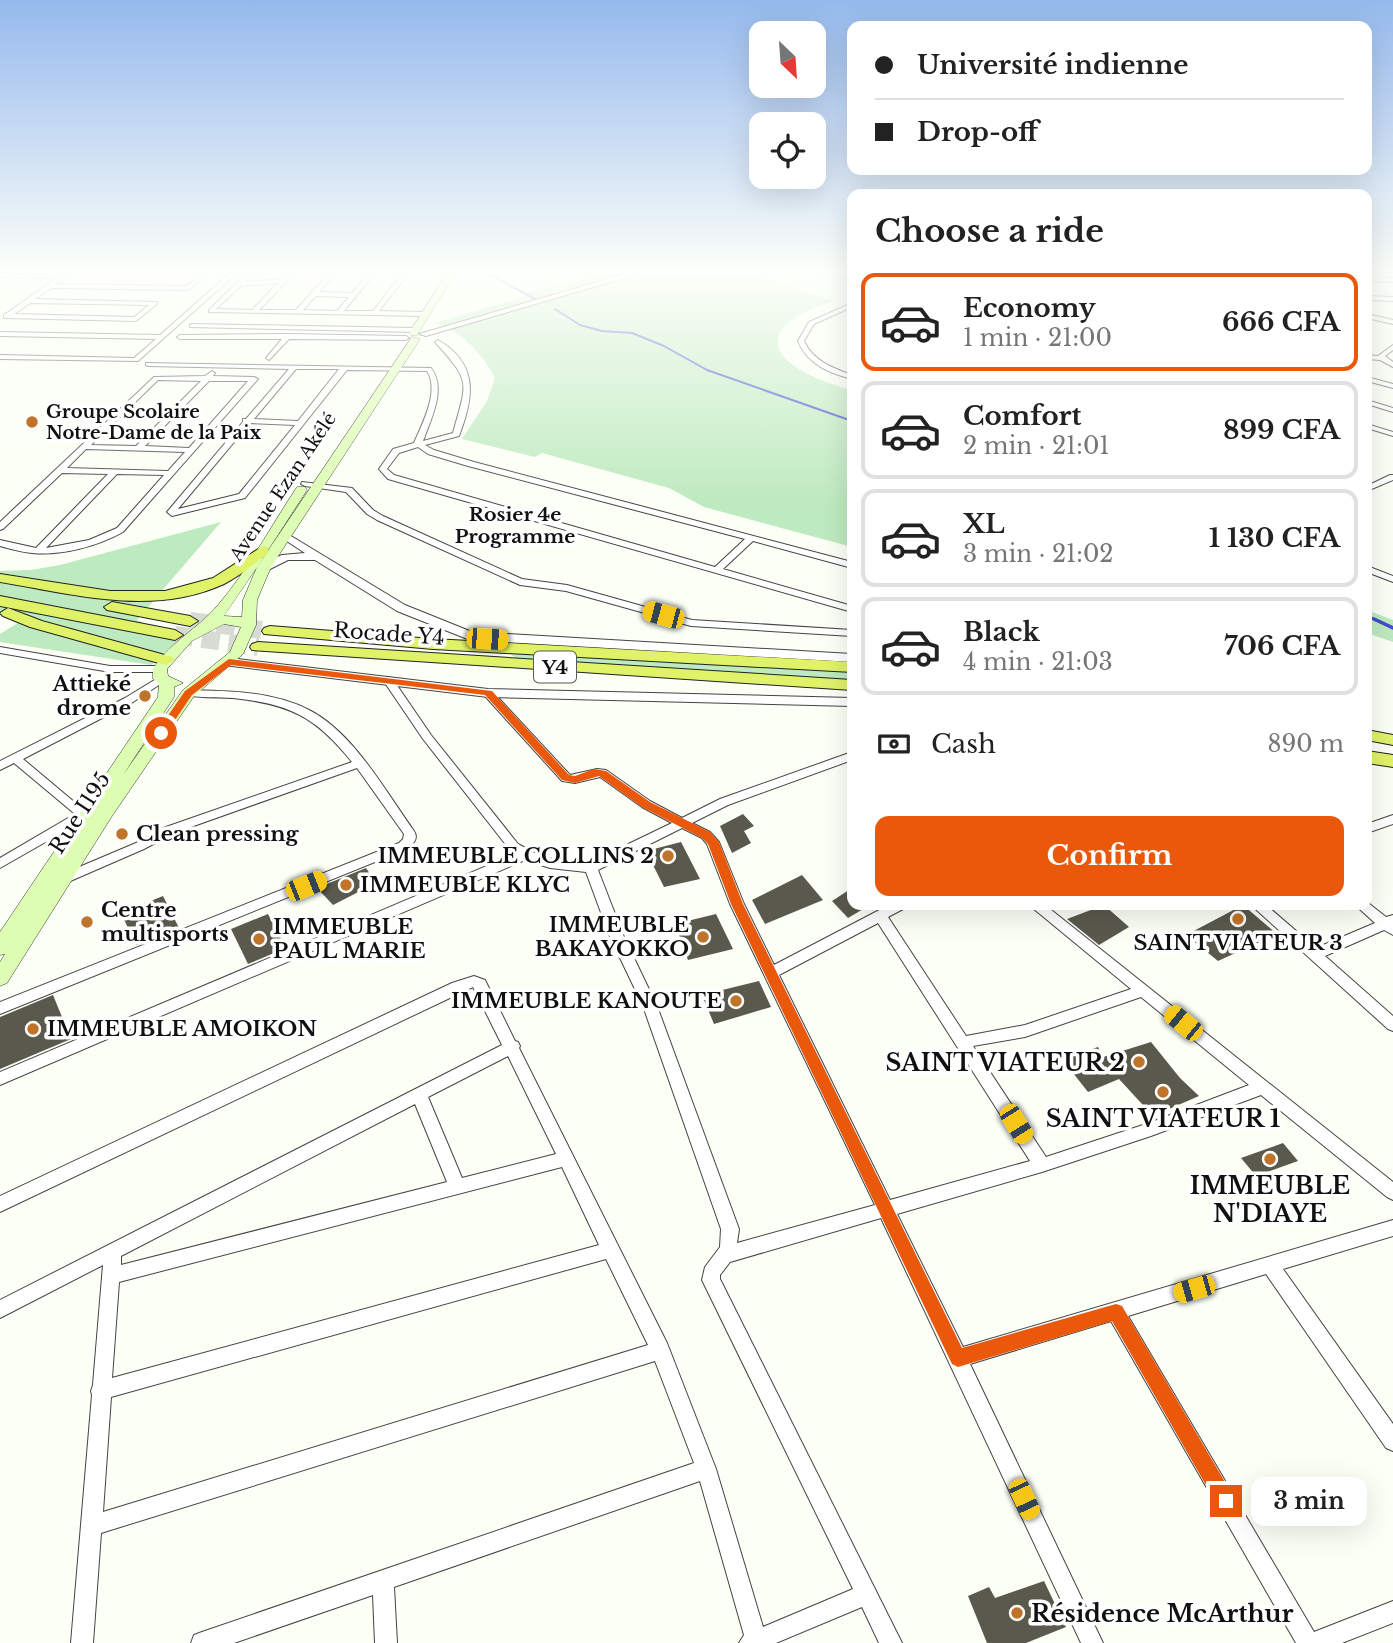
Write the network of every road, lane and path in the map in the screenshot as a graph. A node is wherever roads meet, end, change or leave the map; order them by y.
1 (146, 351) edge
2 (276, 351) edge
3 (401, 351) edge
4 (447, 351) edge
5 (806, 351) edge
6 (1386, 351) edge
7 (180, 356) dead end
8 (0, 357) edge
9 (269, 358) junction
10 (1372, 358) edge
11 (1382, 359) junction
12 (148, 364) dead end
13 (219, 365) junction
14 (390, 365) junction
15 (1393, 365) edge
16 (295, 366) junction
17 (345, 367) junction
18 (847, 375) edge
19 (209, 377) junction
20 (1372, 380) edge
21 (1393, 386) edge
22 (1372, 404) edge
23 (1393, 410) edge
24 (246, 421) junction
25 (301, 423) junction
26 (1372, 428) edge
27 (1393, 434) edge
28 (418, 444) junction
29 (83, 447) junction
30 (139, 448) junction
31 (192, 450) junction
32 (60, 470) junction
33 (115, 471) junction
34 (170, 473) junction
35 (1393, 477) edge
36 (312, 484) junction
37 (1372, 487) edge
38 (0, 527) edge
39 (286, 536) junction
40 (751, 538) junction
41 (0, 543) edge
42 (263, 550) junction
43 (38, 551) junction
44 (318, 556) junction
45 (847, 564) edge
46 (264, 567) junction
47 (1372, 570) edge
48 (716, 571) junction
49 (1392, 572) edge
50 (0, 579) edge
51 (0, 601) edge
52 (847, 608) edge
53 (0, 610) edge
54 (190, 621) tunnel mouth
55 (212, 621) junction
56 (249, 625) junction
57 (270, 631) tunnel mouth
58 (847, 633) edge
59 (175, 635) tunnel mouth
60 (258, 647) tunnel mouth
61 (0, 650) edge
62 (847, 658) edge
63 (229, 662) junction
64 (847, 667) edge
65 (164, 672) junction
66 (206, 680) junction
67 (388, 680) junction
68 (847, 685) edge
69 (188, 693) junction
70 (488, 693) junction
71 (847, 702) edge
72 (1372, 736) edge
73 (1393, 740) edge
74 (15, 758) junction
75 (847, 758) edge
76 (1372, 758) edge
77 (1393, 761) edge
78 (358, 764) junction
79 (0, 766) edge
80 (93, 814) junction
81 (1393, 819) edge
82 (682, 824) junction
83 (1372, 827) edge
84 (524, 855) junction
85 (0, 863) edge
86 (591, 868) junction
87 (64, 879) junction
88 (890, 910) edge
89 (1043, 910) edge
90 (1264, 910) edge
91 (1370, 910) edge
92 (880, 915) junction
93 (1391, 924) edge
94 (0, 948) edge
95 (1314, 955) junction
96 (771, 973) junction
97 (0, 978) edge
98 (1143, 991) junction
99 (0, 1008) edge
100 (1393, 1025) edge
101 (965, 1042) junction
102 (513, 1046) junction
103 (0, 1079) edge
104 (1263, 1087) junction
105 (419, 1094) junction
106 (566, 1159) junction
107 (1042, 1165) junction
108 (457, 1187) junction
109 (1393, 1192) edge
110 (0, 1204) edge
111 (885, 1209) junction
112 (1393, 1228) edge
113 (611, 1250) junction
114 (113, 1252) junction
115 (725, 1255) junction
116 (1271, 1266) junction
117 (111, 1276) junction
118 (0, 1309) edge
119 (1116, 1312) junction
120 (660, 1350) junction
121 (958, 1358) junction
122 (100, 1391) junction
123 (1393, 1441) edge
124 (706, 1469) junction
125 (90, 1526) junction
126 (383, 1581) junction
127 (866, 1594) junction
128 (1393, 1612) edge
129 (754, 1642) edge
130 (82, 1643) edge
131 (202, 1643) edge
132 (386, 1643) edge
133 (891, 1643) edge
134 (1092, 1643) edge
135 (1308, 1643) edge
136 (1315, 1643) edge

1 - 8 street
2 - 9 street
3 - 14 main road, Avenue Ezan Akélé
4 - 28 street
5 - 18 street
6 - 11 street
7 - 9 street
9 - 14 street
10 - 11 street
11 - 15 street
12 - 13 street
13 - 16 street
13 - 19 street
14 - 17 street
14 - 28 street
14 - 36 main road, Avenue Ezan Akélé
16 - 17 street
16 - 24 street
17 - 25 street
19 - 29 street
19 - 30 street
19 - 31 street
20 - 21 street
22 - 23 street
24 - 25 street
24 - 25 street
26 - 27 street
28 - 40 street
28 - 48 street
29 - 30 street
29 - 32 street
30 - 31 street
31 - 34 street
32 - 33 street
32 - 38 street
33 - 34 street
33 - 43 street
34 - 43 street
35 - 37 street
36 - 39 main road, Avenue Ezan Akélé
36 - 42 main road, Avenue Ezan Akélé
36 - 58 street
39 - 44 street
39 - 46 main road, Avenue Ezan Akélé
40 - 45 street
40 - 48 street
41 - 43 street
42 - 50 highway
42 - 55 main road, Avenue Ezan Akélé
44 - 46 street
44 - 62 street
46 - 56 main road, Avenue Ezan Akélé
47 - 49 street
48 - 52 street
50 - 54 highway
51 - 59 highway
53 - 65 highway
55 - 56 main road
55 - 65 main road, Rue I195
56 - 63 main road, Rue I195
57 - 64 highway, Rocade Y4 / Y4
60 - 68 highway, Rocade Y4 / Y4
61 - 65 street
63 - 66 main road, Rue I195
63 - 67 street
65 - 66 main road
65 - 74 street
65 - 80 main road, Rue I195
66 - 69 main road, Rue I195
67 - 70 street
67 - 84 street
69 - 78 street
69 - 80 main road, Rue I195
70 - 71 street
70 - 82 street
72 - 73 highway
74 - 79 street
74 - 80 street
75 - 82 street
76 - 77 highway
78 - 87 street
78 - 99 street
80 - 85 street
80 - 87 main road, Rue I195
80 - 94 main road, Rue I195
81 - 83 street
82 - 86 street
82 - 96 street
84 - 86 street
84 - 103 street
86 - 115 street
87 - 97 main road, Rue I195
88 - 92 street
89 - 98 street
90 - 95 street
91 - 93 street
92 - 96 street
92 - 101 street
93 - 95 street
95 - 100 street
96 - 111 street
98 - 101 street
98 - 104 street
101 - 107 street
102 - 105 street
102 - 106 street
102 - 110 street
104 - 107 street
104 - 109 street
105 - 108 street
105 - 114 street
106 - 108 street
106 - 113 street
107 - 111 street
108 - 117 street
111 - 115 street
111 - 121 street
112 - 116 street
113 - 120 street
113 - 122 street
114 - 117 street
114 - 118 street
115 - 127 street
116 - 119 street
116 - 123 street
117 - 122 street
119 - 121 street
119 - 135 street
120 - 124 street
120 - 125 street
121 - 134 street
122 - 125 street
124 - 126 street
124 - 129 street
125 - 130 street
126 - 131 street
126 - 132 street
127 - 129 street
127 - 133 street
128 - 136 street

